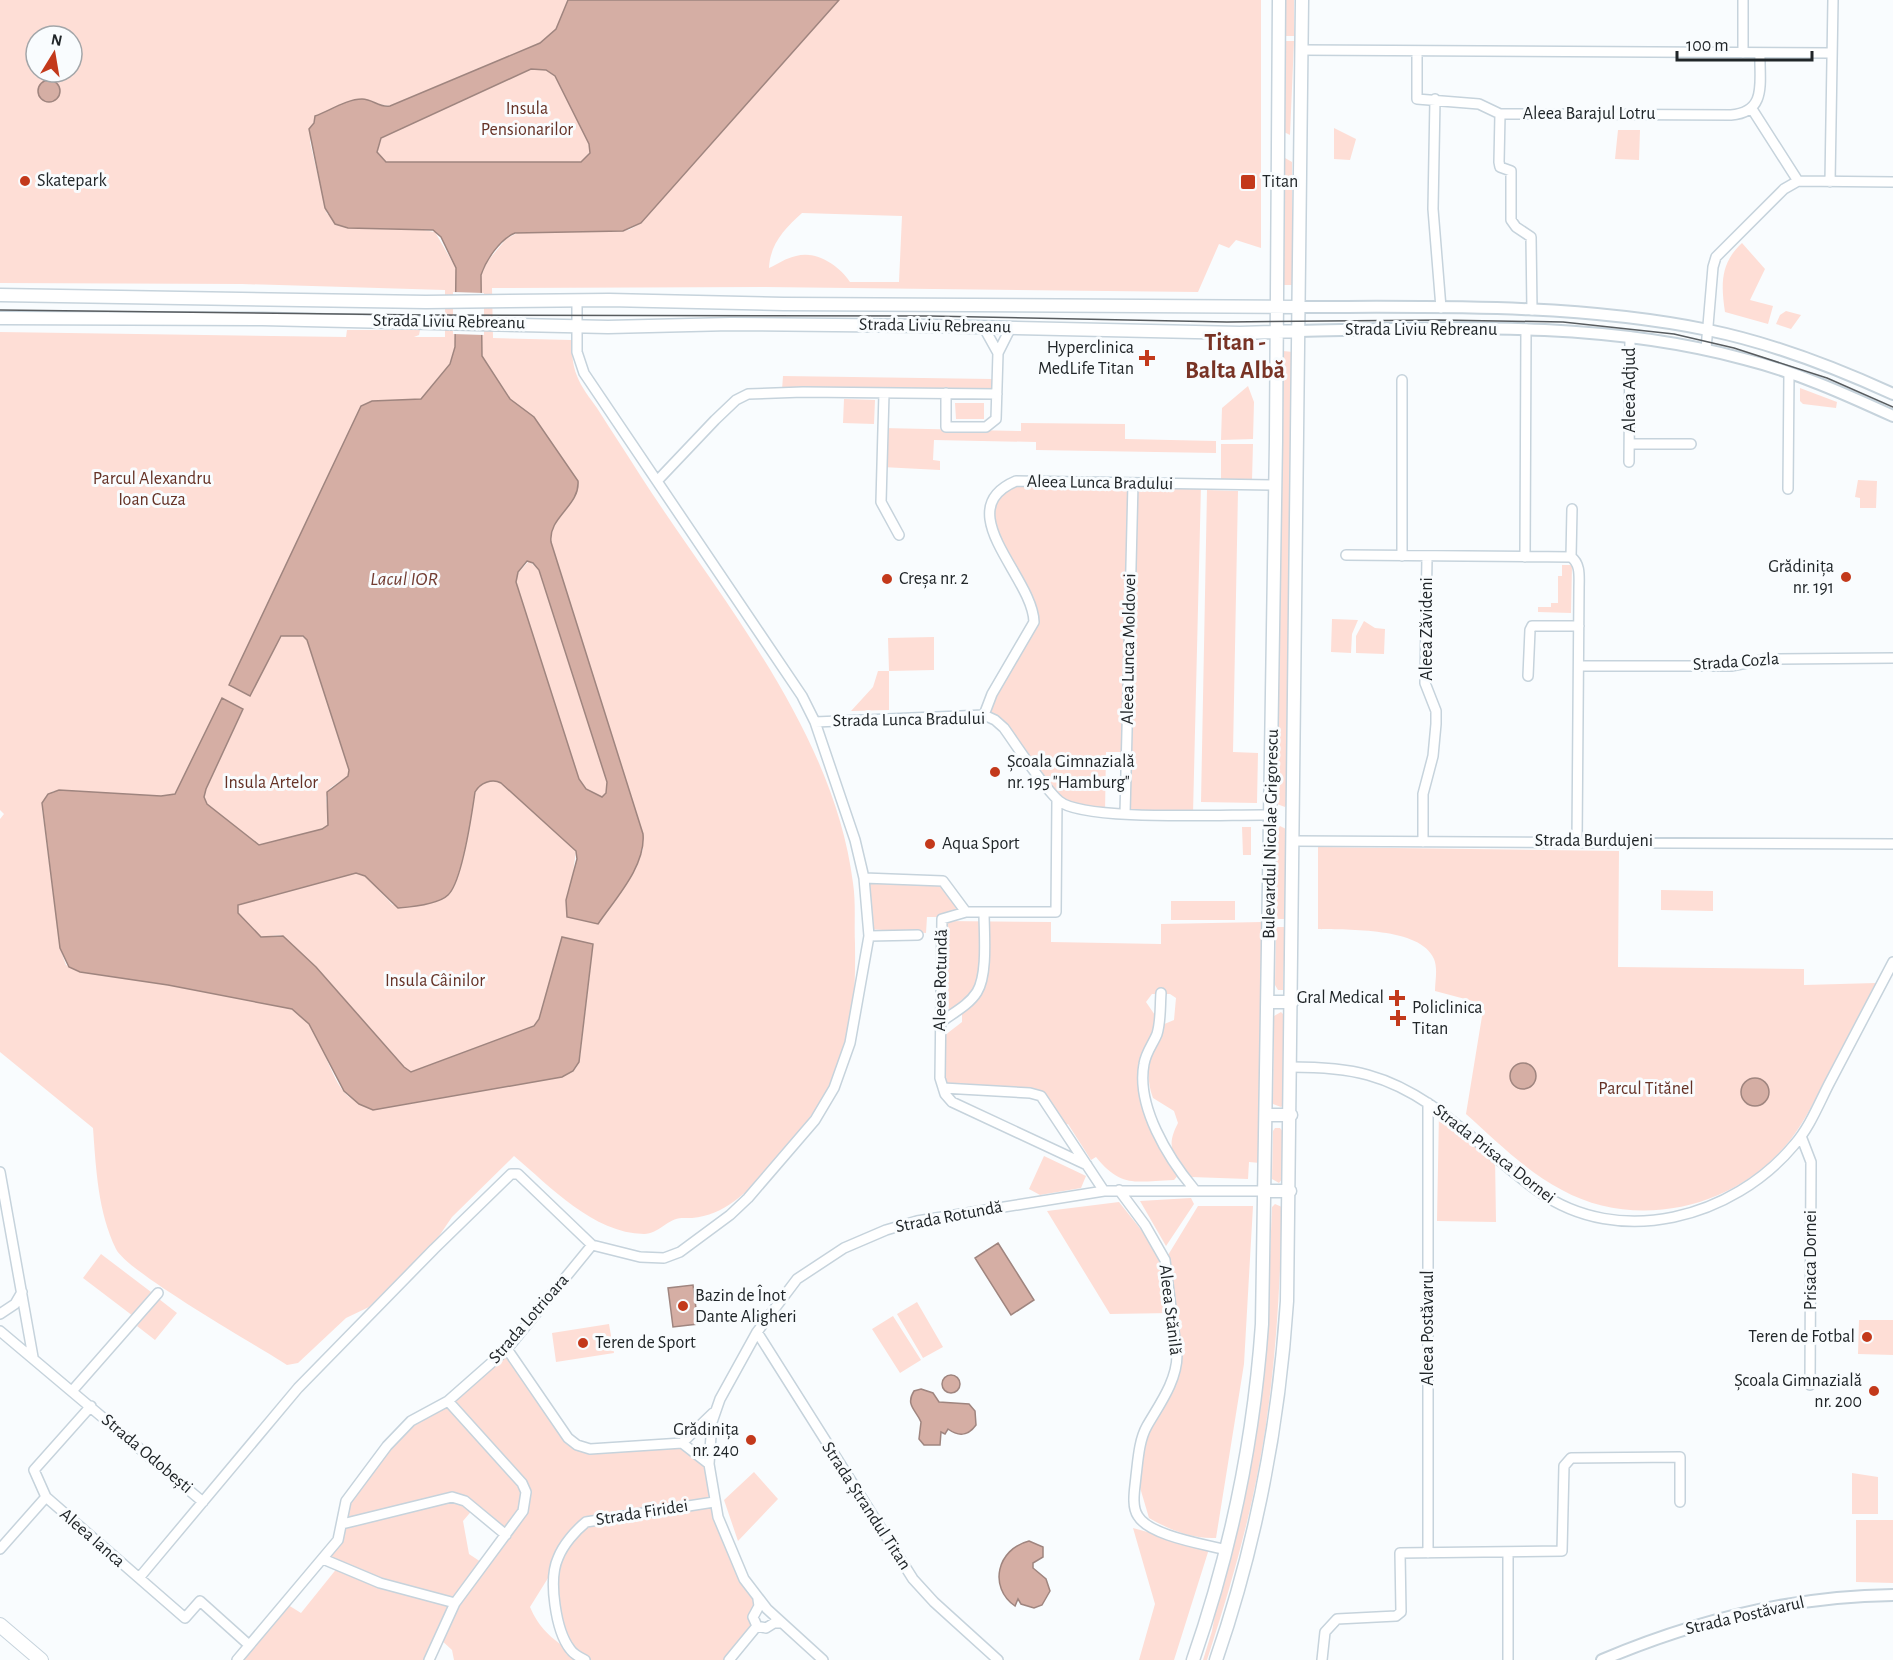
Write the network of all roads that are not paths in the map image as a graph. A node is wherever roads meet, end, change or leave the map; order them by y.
1 (1279, 0) edge
2 (1302, 0) edge
3 (1743, 0) edge
4 (1833, 0) edge
5 (1301, 50) junction
6 (1417, 51) junction
7 (1743, 53) junction
8 (1760, 53) junction
9 (1832, 53) junction
10 (1435, 99) junction
11 (1752, 109) junction
12 (1500, 114) junction
13 (1798, 181) junction
14 (1830, 182) junction
15 (1893, 183) edge
16 (0, 295) edge
17 (577, 301) junction
18 (1276, 307) junction
19 (1300, 307) junction
20 (1441, 309) junction
21 (1532, 310) junction
22 (0, 318) edge
23 (576, 326) junction
24 (983, 326) junction
25 (1011, 327) junction
26 (1526, 329) junction
27 (1709, 330) junction
28 (1300, 331) junction
29 (1276, 332) junction
30 (1630, 337) junction
31 (1706, 349) junction
32 (998, 353) junction
33 (1790, 373) junction
34 (1402, 380) dead end
35 (884, 393) junction
36 (946, 393) junction
37 (998, 394) junction
38 (1893, 394) edge
39 (1893, 416) edge
40 (1630, 444) junction
41 (1691, 444) dead end
42 (1629, 462) dead end
43 (657, 480) junction
44 (1133, 483) junction
45 (1275, 485) junction
46 (1788, 489) dead end
47 (1572, 509) dead end
48 (899, 535) dead end
49 (1346, 555) dead end
50 (1402, 556) junction
51 (1427, 557) junction
52 (1525, 557) junction
53 (1571, 557) junction
54 (1579, 626) junction
55 (1893, 658) edge
56 (1580, 666) junction
57 (1528, 676) dead end
58 (984, 715) junction
59 (815, 722) junction
60 (1057, 800) junction
61 (1125, 814) junction
62 (1271, 815) junction
63 (1294, 815) junction
64 (1294, 841) junction
65 (1577, 841) junction
66 (1423, 842) junction
67 (1893, 844) edge
68 (864, 878) junction
69 (966, 912) junction
70 (984, 912) junction
71 (869, 936) junction
72 (918, 936) dead end
73 (1893, 962) edge
74 (1161, 993) dead end
75 (1268, 1002) junction
76 (1292, 1002) junction
77 (941, 1022) junction
78 (1291, 1067) junction
79 (943, 1088) junction
80 (1428, 1103) junction
81 (1267, 1115) junction
82 (1291, 1115) junction
83 (1801, 1137) junction
84 (1087, 1165) junction
85 (0, 1172) edge
86 (1194, 1189) junction
87 (1119, 1190) junction
88 (1104, 1191) junction
89 (1266, 1191) junction
90 (1290, 1191) junction
91 (592, 1245) junction
92 (22, 1292) junction
93 (158, 1293) dead end
94 (0, 1314) edge
95 (0, 1331) edge
96 (757, 1332) junction
97 (507, 1349) junction
98 (33, 1357) junction
99 (1810, 1385) dead end
100 (72, 1391) junction
101 (448, 1401) junction
102 (90, 1406) junction
103 (714, 1413) junction
104 (682, 1443) junction
105 (710, 1464) junction
106 (46, 1497) junction
107 (714, 1502) junction
108 (1680, 1502) dead end
109 (203, 1503) junction
110 (342, 1524) junction
111 (506, 1535) junction
112 (0, 1549) edge
113 (1226, 1550) junction
114 (1508, 1552) junction
115 (1428, 1553) junction
116 (323, 1559) junction
117 (139, 1578) junction
118 (1893, 1595) edge
119 (758, 1598) junction
120 (455, 1604) junction
121 (756, 1611) junction
122 (770, 1611) junction
123 (782, 1623) junction
124 (771, 1624) junction
125 (0, 1625) edge
126 (757, 1626) junction
127 (249, 1644) junction
128 (41, 1660) edge
129 (237, 1660) edge
130 (429, 1660) edge
131 (585, 1660) edge
132 (729, 1660) edge
133 (823, 1660) edge
134 (998, 1660) edge
135 (1193, 1660) edge
136 (1216, 1660) edge
137 (1322, 1660) edge
138 (1508, 1660) edge
139 (1602, 1660) edge

1 - 18 main road, Bulevardul Nicolae Grigorescu
2 - 5 main road, Bulevardul Nicolae Grigorescu
3 - 7 street
4 - 9 street
5 - 6 street
5 - 19 main road, Bulevardul Nicolae Grigorescu
6 - 7 street
6 - 10 street, Aleea Barajul Lotru
7 - 8 street
8 - 9 street
8 - 11 street
9 - 14 street
10 - 12 street, Aleea Barajul Lotru
10 - 20 street
11 - 12 street, Aleea Barajul Lotru
11 - 13 street
12 - 21 street
13 - 14 street
13 - 27 street
14 - 15 street
16 - 17 main road, Strada Liviu Rebreanu
17 - 18 main road, Strada Liviu Rebreanu
17 - 23 street, Strada Lunca Bradului
18 - 19 main road, Strada Liviu Rebreanu
18 - 29 main road, Bulevardul Nicolae Grigorescu
19 - 20 street, Strada Liviu Rebreanu
19 - 28 main road, Bulevardul Nicolae Grigorescu
20 - 21 street, Strada Liviu Rebreanu
21 - 27 street, Strada Liviu Rebreanu
22 - 23 main road, Strada Liviu Rebreanu
23 - 24 main road, Strada Liviu Rebreanu
23 - 43 street, Strada Lunca Bradului
24 - 25 main road, Strada Liviu Rebreanu
24 - 32 street
25 - 29 main road, Strada Liviu Rebreanu
25 - 32 street
26 - 28 street, Strada Liviu Rebreanu
26 - 30 street, Strada Liviu Rebreanu
26 - 52 street
27 - 31 street
27 - 38 street, Strada Liviu Rebreanu
28 - 29 main road, Strada Liviu Rebreanu
28 - 63 main road, Bulevardul Nicolae Grigorescu
29 - 45 main road, Bulevardul Nicolae Grigorescu
30 - 31 street, Strada Liviu Rebreanu
30 - 40 street, Aleea Adjud
31 - 33 street, Strada Liviu Rebreanu
32 - 37 street
33 - 39 street, Strada Liviu Rebreanu
33 - 46 street
34 - 50 street, Aleea Zăvideni
35 - 36 street
35 - 43 street
35 - 48 street
36 - 37 street
36 - 37 street
40 - 41 street, Aleea Adjud
40 - 42 street, Aleea Adjud
43 - 59 street, Strada Lunca Bradului
44 - 45 street, Aleea Lunca Bradului
44 - 58 street, Aleea Lunca Bradului
44 - 61 street, Aleea Lunca Moldovei
45 - 62 main road, Bulevardul Nicolae Grigorescu
47 - 53 street
49 - 50 street, Aleea Zăvideni
50 - 51 street, Aleea Zăvideni
51 - 52 street, Aleea Zăvideni
51 - 66 street, Aleea Zăvideni
52 - 53 street, Aleea Zăvideni
53 - 54 street
54 - 56 street
54 - 57 street
55 - 56 street, Strada Cozla
56 - 65 street
58 - 59 street, Strada Lunca Bradului
58 - 60 street, Strada Lunca Bradului
59 - 68 street
60 - 61 street
60 - 70 street, Aleea Rotundă
61 - 62 street
62 - 63 main road
62 - 75 main road, Bulevardul Nicolae Grigorescu
63 - 64 main road, Bulevardul Nicolae Grigorescu
64 - 66 street, Strada Burdujeni
64 - 76 main road, Bulevardul Nicolae Grigorescu
65 - 66 street, Strada Burdujeni
65 - 67 street, Strada Burdujeni
68 - 69 street
68 - 71 street
69 - 70 street, Aleea Rotundă
69 - 77 street, Aleea Rotundă
70 - 77 street
71 - 72 street
71 - 91 street
73 - 83 street, Strada Prisaca Dornei
74 - 86 street
75 - 76 main road
75 - 81 main road, Bulevardul Nicolae Grigorescu
76 - 78 main road, Bulevardul Nicolae Grigorescu
77 - 79 street, Aleea Rotundă
78 - 80 street, Strada Prisaca Dornei
78 - 82 main road, Bulevardul Nicolae Grigorescu
79 - 84 street
79 - 84 street
80 - 83 street, Strada Prisaca Dornei
80 - 115 street, Aleea Postăvarul
81 - 82 main road
81 - 89 main road, Bulevardul Nicolae Grigorescu
82 - 90 main road, Bulevardul Nicolae Grigorescu
83 - 99 street, Prisaca Dornei
84 - 88 street
85 - 92 street
86 - 87 street, Strada Rotundă
86 - 89 street, Strada Rotundă
87 - 88 street, Strada Rotundă
87 - 113 street, Aleea Stănilă
88 - 96 street, Strada Rotundă
89 - 90 main road
89 - 113 main road, Bulevardul Nicolae Grigorescu
90 - 136 main road, Bulevardul Nicolae Grigorescu
91 - 97 street, Strada Lotrioara
91 - 109 street, Aleea Ianca
92 - 94 street
92 - 98 street
93 - 100 street
95 - 98 street, Strada Odobești
96 - 103 street, Strada Rotundă
96 - 134 street, Strada Ștrandul Titan
97 - 101 street, Strada Lotrioara
97 - 104 street
98 - 100 street, Strada Odobești
100 - 102 street, Strada Odobești
101 - 110 street, Strada Lotrioara
101 - 111 street
102 - 106 street, Strada Odobești
102 - 109 street, Strada Odobești
103 - 104 street
103 - 105 street, Strada Rotundă
104 - 105 street
105 - 107 street, Strada Rotundă
106 - 112 street
106 - 117 street, Aleea Ianca
107 - 119 street, Strada Rotundă
107 - 131 street, Strada Firidei
108 - 114 street
109 - 117 street, Aleea Ianca
110 - 111 street
110 - 116 street, Strada Lotrioara
111 - 120 street
113 - 135 main road, Bulevardul Nicolae Grigorescu
114 - 115 street
114 - 138 street
115 - 137 street
116 - 120 street
116 - 127 street, Strada Lotrioara
117 - 127 street, Aleea Ianca
118 - 139 street, Strada Postăvarul
119 - 121 street
119 - 122 street, Strada Rotundă
120 - 130 street
121 - 122 street
121 - 126 street
122 - 123 street, Strada Rotundă
122 - 124 street
123 - 124 street
123 - 133 street, Strada Rotundă
124 - 126 street
125 - 128 main road
126 - 132 street
127 - 129 street, Strada Lotrioara

